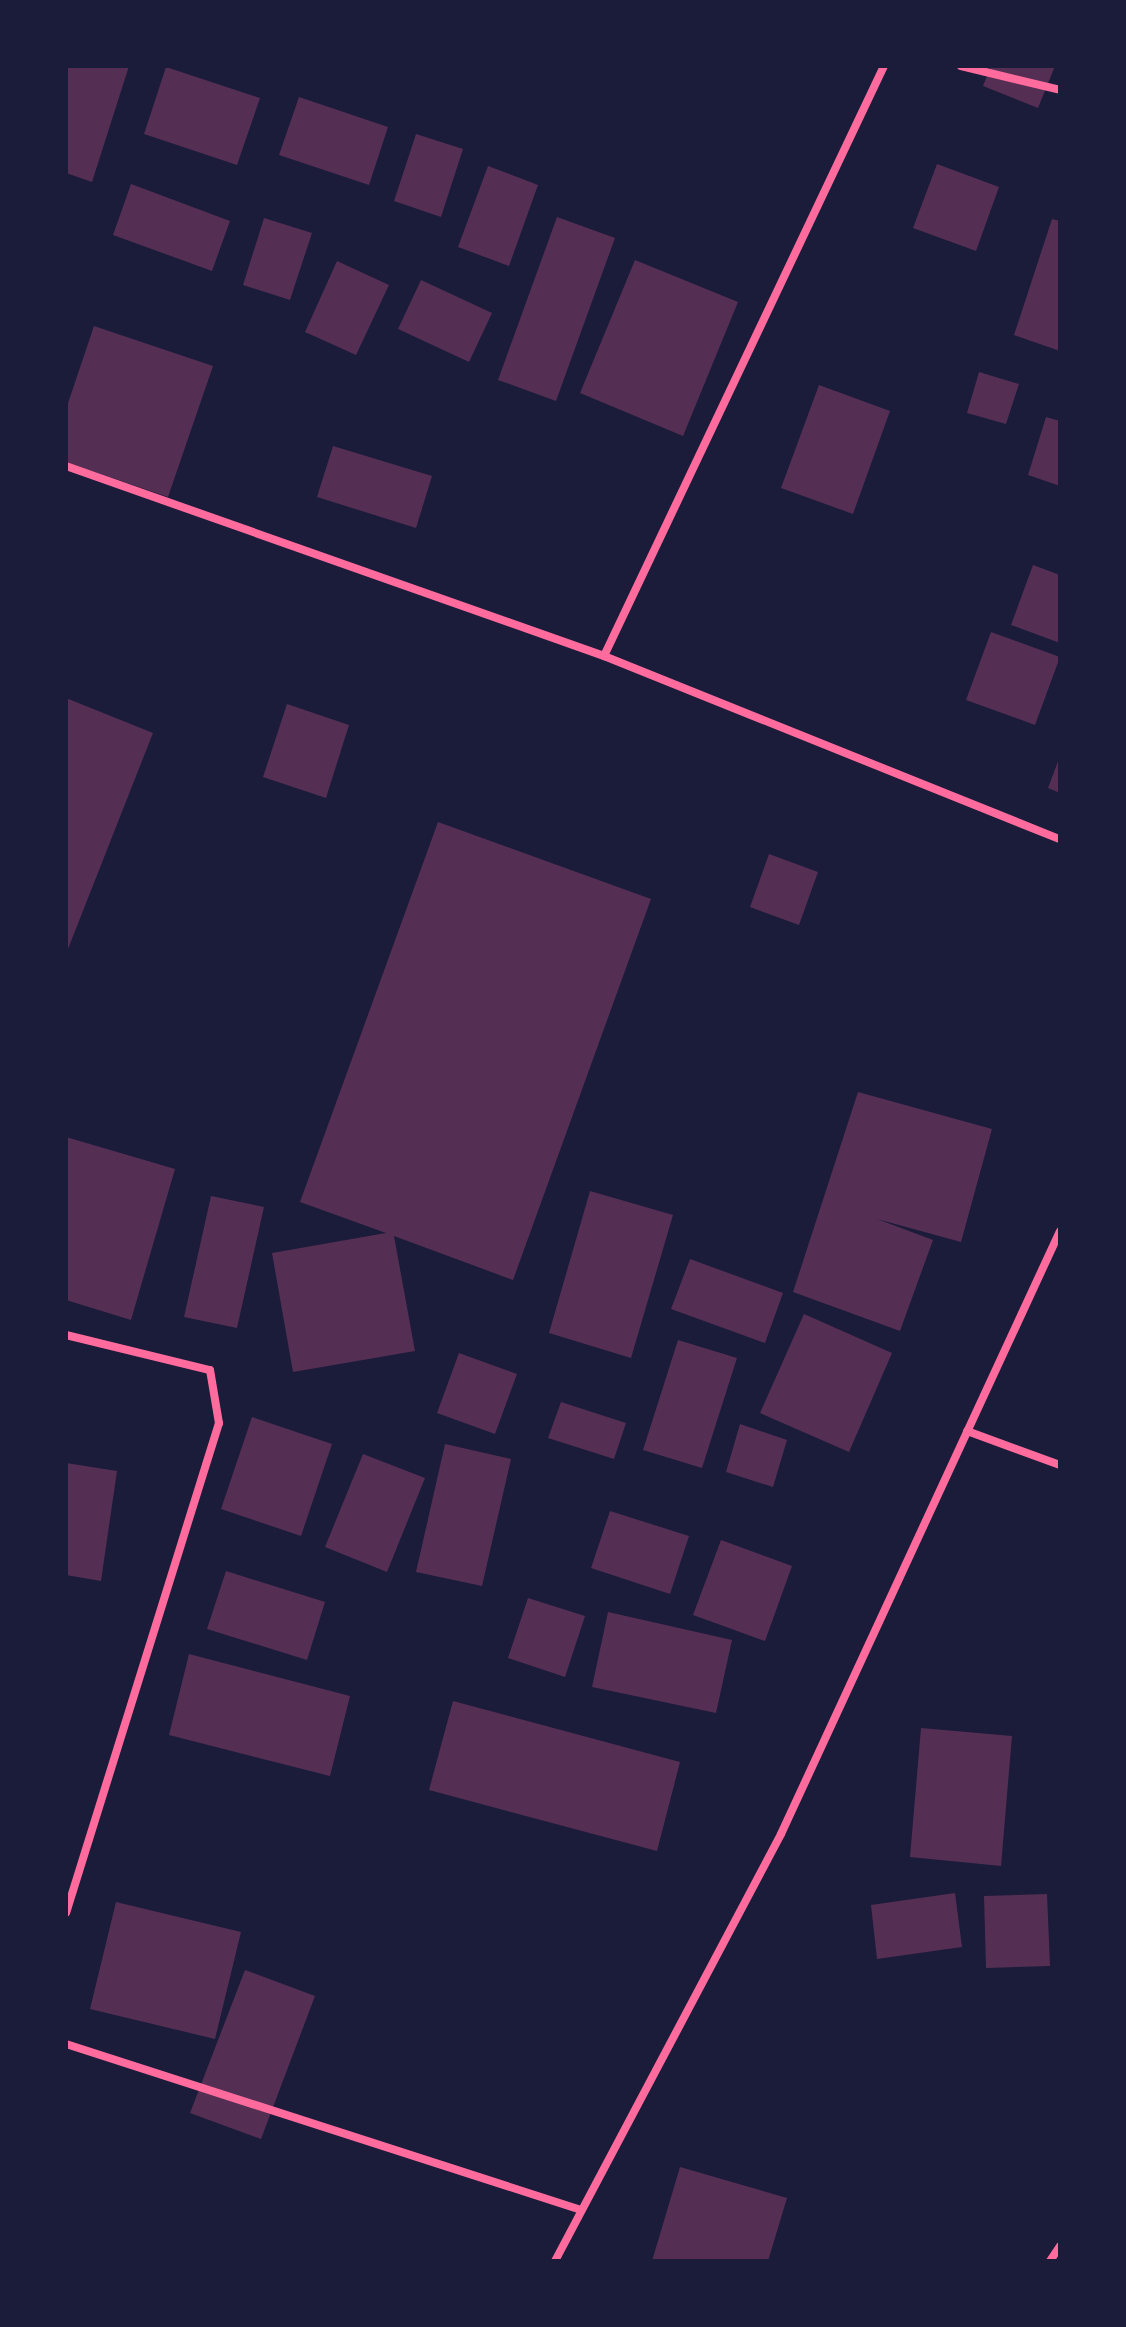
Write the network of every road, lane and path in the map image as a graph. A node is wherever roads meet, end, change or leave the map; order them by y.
1 (884, 66) edge
2 (961, 66) edge
3 (1060, 90) edge
4 (66, 466) edge
5 (604, 656) junction
6 (1060, 839) edge
7 (1060, 1231) edge
8 (66, 1335) edge
9 (967, 1431) junction
10 (1060, 1465) edge
11 (66, 1913) edge
12 (66, 2044) edge
13 (578, 2209) junction
14 (1060, 2246) edge
15 (555, 2261) edge
16 (1050, 2261) edge

1 - 5 street
2 - 3 street
4 - 5 street
5 - 6 street
7 - 9 street
8 - 11 street
9 - 10 street
9 - 13 street
12 - 13 street
13 - 15 street
14 - 16 street

